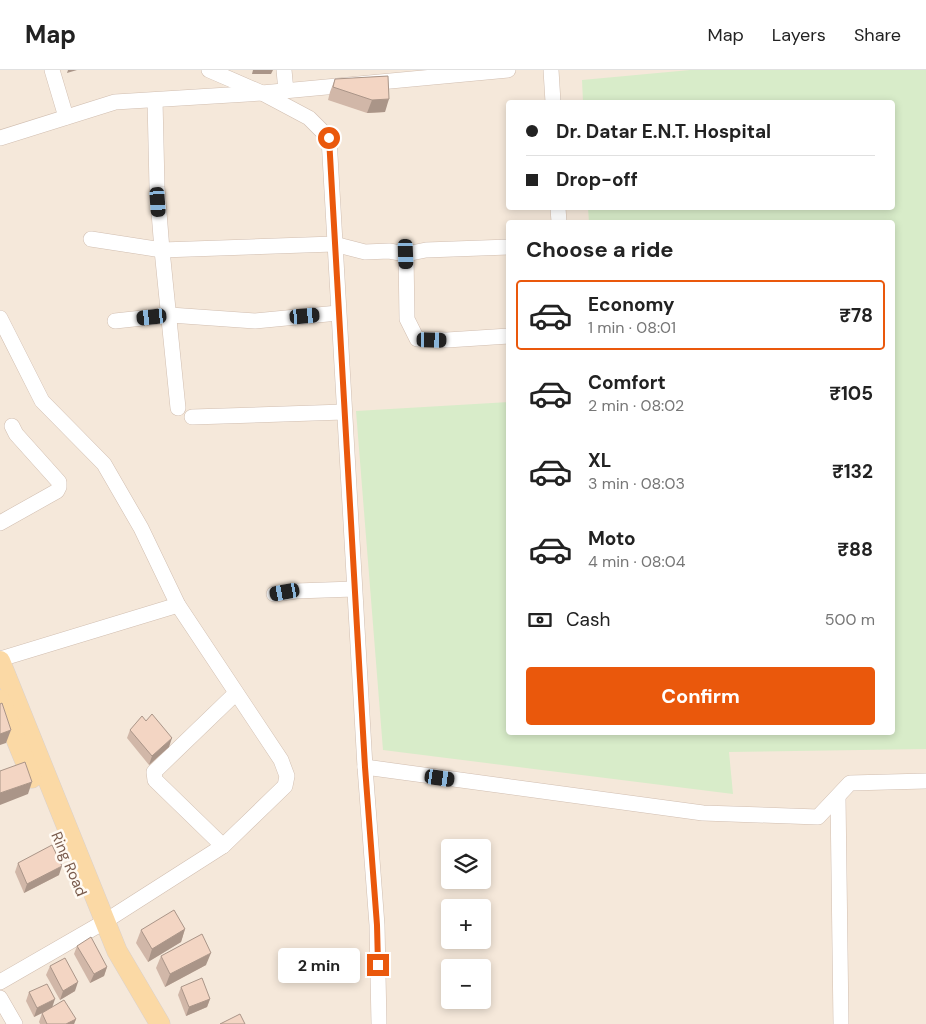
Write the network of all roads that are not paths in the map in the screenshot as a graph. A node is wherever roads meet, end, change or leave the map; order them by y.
1 (52, 70) edge
2 (284, 70) edge
3 (508, 70) edge
4 (551, 70) edge
5 (214, 71) edge
6 (458, 73) edge
7 (286, 91) junction
8 (262, 93) junction
9 (156, 100) junction
10 (553, 100) edge
11 (66, 117) junction
12 (0, 138) edge
13 (91, 239) dead end
14 (334, 244) junction
15 (506, 247) edge
16 (162, 250) junction
17 (406, 254) junction
18 (338, 313) junction
19 (170, 315) junction
20 (0, 318) edge
21 (116, 321) dead end
22 (506, 336) edge
23 (178, 408) dead end
24 (344, 412) junction
25 (192, 417) dead end
26 (12, 426) dead end
27 (0, 523) edge
28 (354, 589) junction
29 (274, 594) dead end
30 (178, 604) junction
31 (0, 660) edge
32 (236, 693) junction
33 (5, 704) edge
34 (365, 767) junction
35 (926, 781) edge
36 (838, 796) junction
37 (223, 846) junction
38 (99, 924) junction
39 (0, 982) edge
40 (0, 998) edge
41 (15, 1024) edge
42 (147, 1024) edge
43 (160, 1024) edge
44 (379, 1024) edge
45 (841, 1024) edge

1 - 11 street
2 - 7 street
3 - 6 street
4 - 10 street
5 - 8 street
6 - 7 street
7 - 8 street
8 - 9 street
8 - 14 street
9 - 11 street
9 - 16 street
11 - 12 street
13 - 16 street
14 - 16 street
14 - 17 street
14 - 18 street
15 - 17 street
16 - 19 street
17 - 22 street
18 - 19 street
18 - 24 street
19 - 21 street
19 - 23 street
20 - 30 street
24 - 25 street
24 - 28 street
26 - 27 street
28 - 29 street
28 - 34 street
30 - 31 street
30 - 32 street
31 - 33 main road, Ring Road
32 - 37 street
32 - 37 street
33 - 38 main road, Ring Road
34 - 36 street
34 - 44 street
35 - 36 street
36 - 45 street
37 - 38 street
38 - 39 street
38 - 42 main road, Ring Road
38 - 43 main road
40 - 41 street

